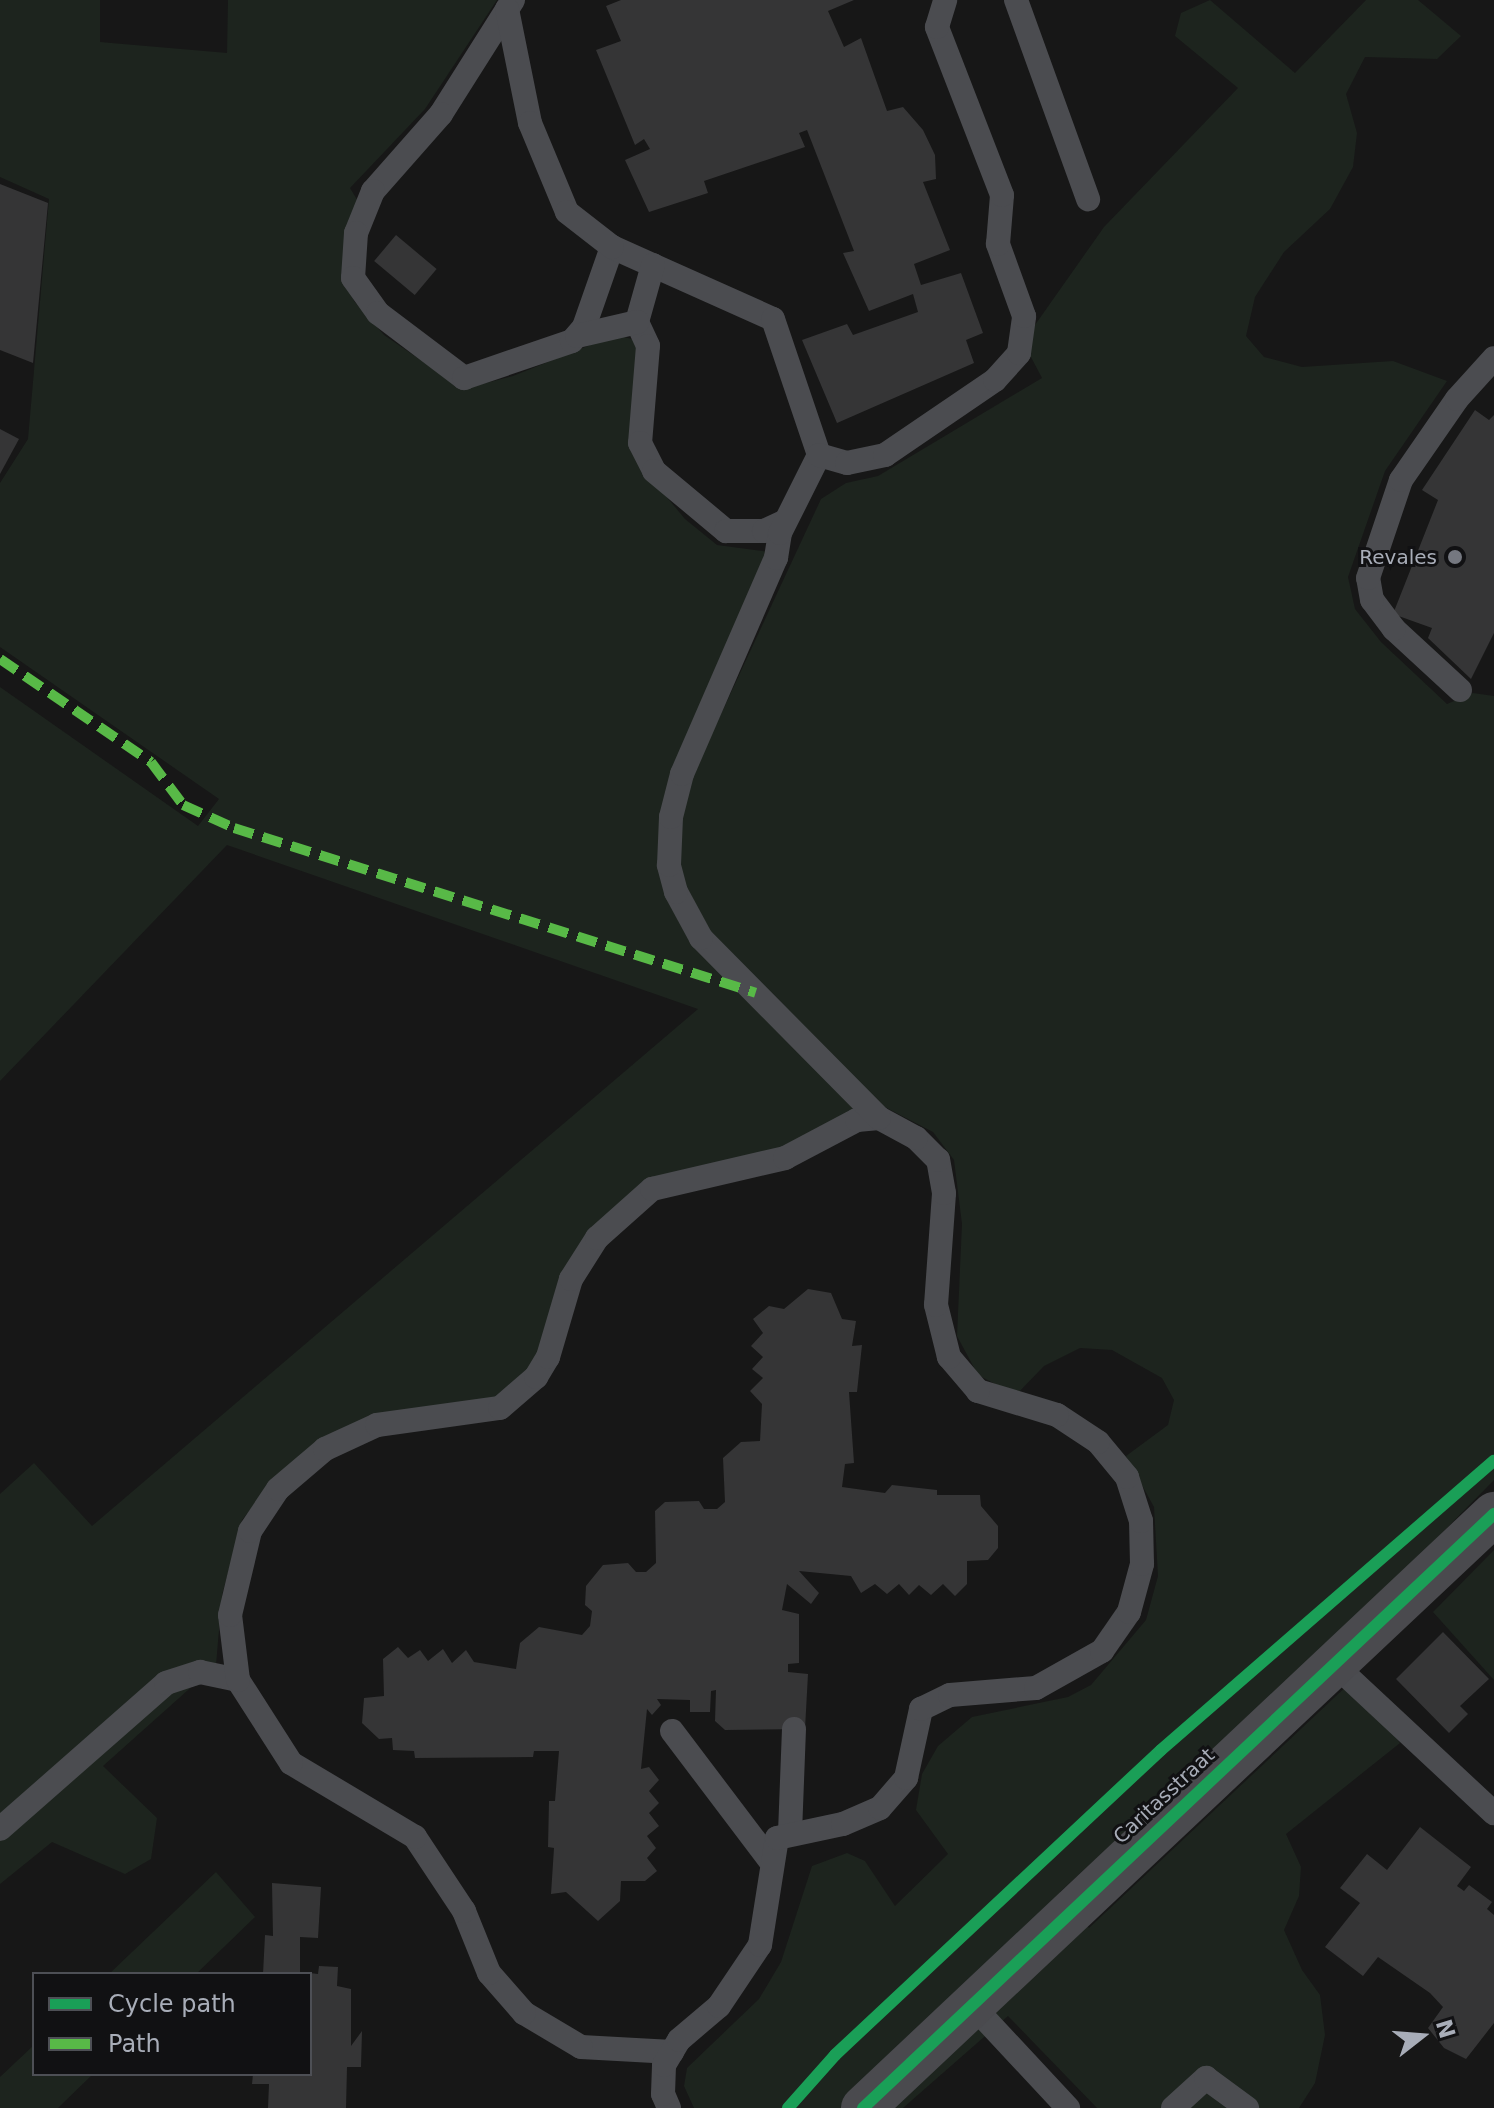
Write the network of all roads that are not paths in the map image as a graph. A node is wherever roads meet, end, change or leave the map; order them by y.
1 (945, 0) edge
2 (1016, 0) edge
3 (510, 5) edge
4 (1088, 199) dead end
5 (612, 247) junction
6 (653, 265) junction
7 (637, 322) junction
8 (577, 336) junction
9 (1494, 358) edge
10 (819, 455) junction
11 (785, 521) junction
12 (1460, 690) dead end
13 (879, 1118) junction
14 (1494, 1514) edge
15 (1334, 1664) junction
16 (238, 1680) junction
17 (794, 1729) dead end
18 (672, 1731) dead end
19 (1494, 1813) edge
20 (0, 1829) edge
21 (790, 1833) junction
22 (771, 1862) junction
23 (972, 2005) junction
24 (672, 2052) junction
25 (877, 2103) edge
26 (669, 2108) edge
27 (1068, 2108) edge
28 (1173, 2108) edge
29 (1247, 2108) edge

1 - 10 lane
2 - 4 lane
3 - 5 lane
3 - 8 lane
5 - 6 lane
5 - 8 lane
6 - 7 lane
6 - 10 lane
7 - 8 lane
7 - 11 lane
9 - 12 lane
10 - 11 lane
11 - 13 lane
13 - 16 lane
13 - 21 lane
14 - 15 street, Caritasstraat
15 - 19 lane
15 - 23 street, Caritasstraat
16 - 20 lane
16 - 24 lane
17 - 21 lane
18 - 22 lane
21 - 22 lane
22 - 24 lane
23 - 25 street, Caritasstraat
23 - 27 lane
24 - 26 lane
28 - 29 lane

